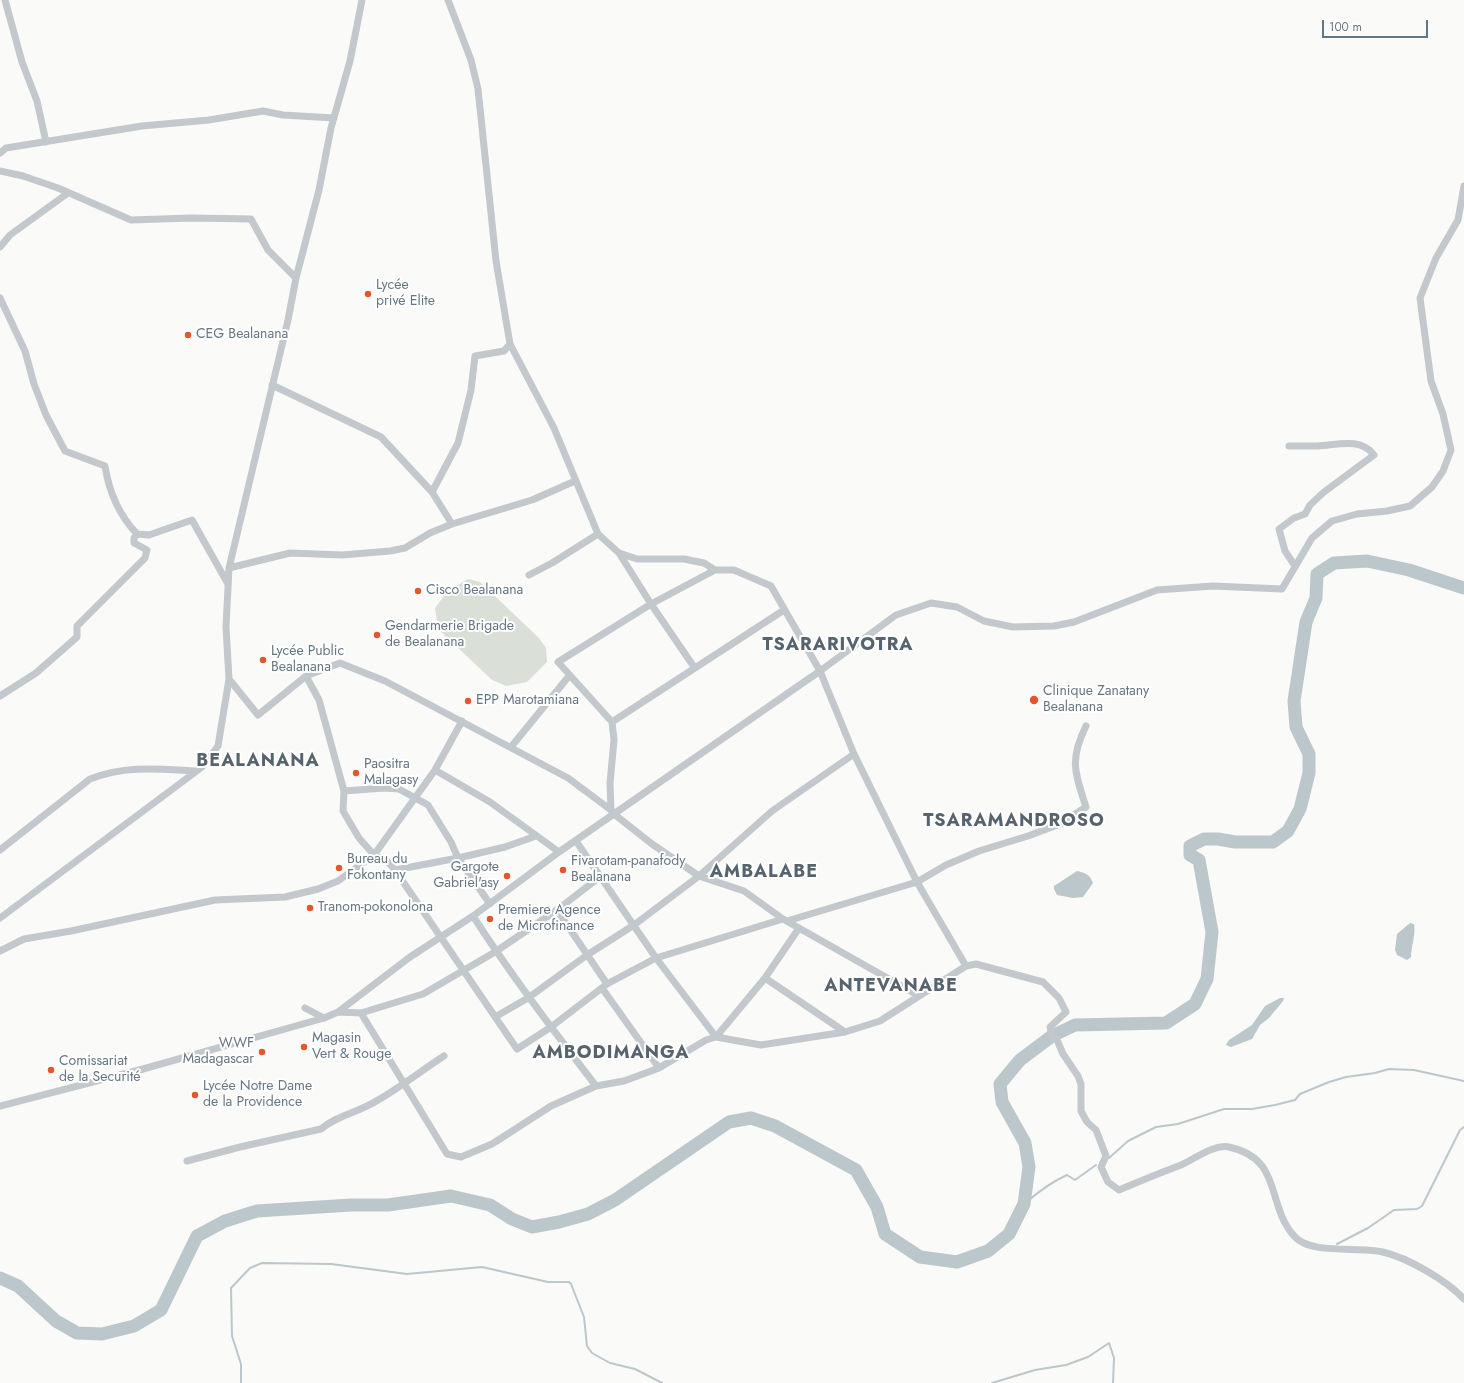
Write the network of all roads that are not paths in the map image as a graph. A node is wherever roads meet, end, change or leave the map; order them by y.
1 (5, 0) edge
2 (362, 0) edge
3 (448, 0) edge
4 (334, 118) junction
5 (46, 142) junction
6 (0, 153) edge
7 (0, 171) edge
8 (1464, 186) edge
9 (68, 193) junction
10 (0, 247) edge
11 (296, 278) junction
12 (0, 298) edge
13 (510, 344) junction
14 (272, 385) junction
15 (1289, 446) dead end
16 (575, 481) junction
17 (432, 492) junction
18 (452, 524) junction
19 (137, 534) junction
20 (598, 534) junction
21 (619, 553) junction
22 (1295, 566) junction
23 (229, 568) junction
24 (715, 570) junction
25 (529, 575) dead end
26 (229, 586) junction
27 (651, 604) junction
28 (784, 610) junction
29 (694, 667) junction
30 (820, 671) junction
31 (306, 676) junction
32 (569, 676) junction
33 (229, 679) junction
34 (0, 696) edge
35 (462, 721) junction
36 (612, 722) junction
37 (1086, 726) dead end
38 (510, 747) junction
39 (854, 754) junction
40 (435, 770) junction
41 (195, 771) junction
42 (344, 791) junction
43 (415, 798) junction
44 (613, 812) junction
45 (536, 836) junction
46 (576, 841) junction
47 (0, 850) edge
48 (559, 852) junction
49 (374, 855) junction
50 (458, 858) junction
51 (395, 870) junction
52 (601, 876) junction
53 (699, 876) junction
54 (917, 882) junction
55 (490, 904) junction
56 (558, 910) junction
57 (473, 916) junction
58 (0, 918) edge
59 (785, 920) junction
60 (634, 925) junction
61 (799, 928) junction
62 (441, 938) junction
63 (0, 952) edge
64 (495, 952) junction
65 (587, 955) junction
66 (656, 958) junction
67 (966, 966) junction
68 (463, 971) junction
69 (765, 978) junction
70 (604, 986) junction
71 (919, 996) junction
72 (528, 998) junction
73 (305, 1008) dead end
74 (338, 1012) junction
75 (361, 1013) junction
76 (495, 1017) junction
77 (324, 1018) junction
78 (551, 1027) junction
79 (845, 1032) junction
80 (716, 1037) junction
81 (444, 1056) dead end
82 (659, 1068) junction
83 (403, 1082) junction
84 (596, 1086) junction
85 (0, 1106) edge
86 (188, 1162) dead end
87 (1464, 1298) edge

1 - 5 street
2 - 4 street
3 - 13 street
4 - 5 street
4 - 11 street
5 - 6 street
7 - 9 street
8 - 22 street
9 - 10 street
9 - 11 street
11 - 14 street
12 - 19 street
13 - 16 street
13 - 17 street
14 - 17 street
14 - 23 street
15 - 22 street
16 - 18 street
16 - 20 street
17 - 18 street
18 - 23 street
19 - 26 street
19 - 34 street
20 - 21 street
20 - 25 street
21 - 24 street
21 - 27 street
22 - 30 street
23 - 26 street
24 - 27 street
24 - 28 street
26 - 33 street
27 - 29 street
27 - 32 street
28 - 29 street
28 - 30 street
29 - 36 street
30 - 39 street
30 - 44 street
31 - 33 street
31 - 35 street
31 - 42 street
32 - 36 street
32 - 38 street
33 - 41 street
35 - 38 street
35 - 40 street
36 - 44 street
37 - 54 street
38 - 44 street
39 - 53 street
39 - 54 street
40 - 43 street
40 - 45 street
41 - 47 street
41 - 58 street
42 - 43 street
42 - 49 street
43 - 49 street
43 - 50 street
44 - 46 street
44 - 53 street
45 - 48 street
45 - 50 street
46 - 48 street
46 - 52 street
48 - 55 street
49 - 51 street
49 - 63 street
50 - 51 street
50 - 55 street
51 - 62 street
52 - 56 street
52 - 60 street
53 - 59 street
53 - 60 street
54 - 59 street
54 - 67 street
55 - 57 street
56 - 64 street
56 - 65 street
57 - 62 street
57 - 64 street
59 - 61 street
59 - 66 street
60 - 65 street
60 - 66 street
61 - 69 street
61 - 71 street
62 - 68 street
62 - 74 street
64 - 68 street
64 - 72 street
65 - 70 street
65 - 72 street
66 - 70 street
66 - 80 street
67 - 71 street
67 - 87 street
68 - 75 street
68 - 76 street
69 - 79 street
69 - 80 street
70 - 78 street
70 - 82 street
71 - 79 street
72 - 76 street
72 - 78 street
73 - 77 street
74 - 75 street
74 - 77 street
75 - 83 street
76 - 78 street
77 - 85 street
78 - 84 street
79 - 80 street
80 - 82 street
81 - 83 street
82 - 84 street
83 - 84 street
83 - 86 street

